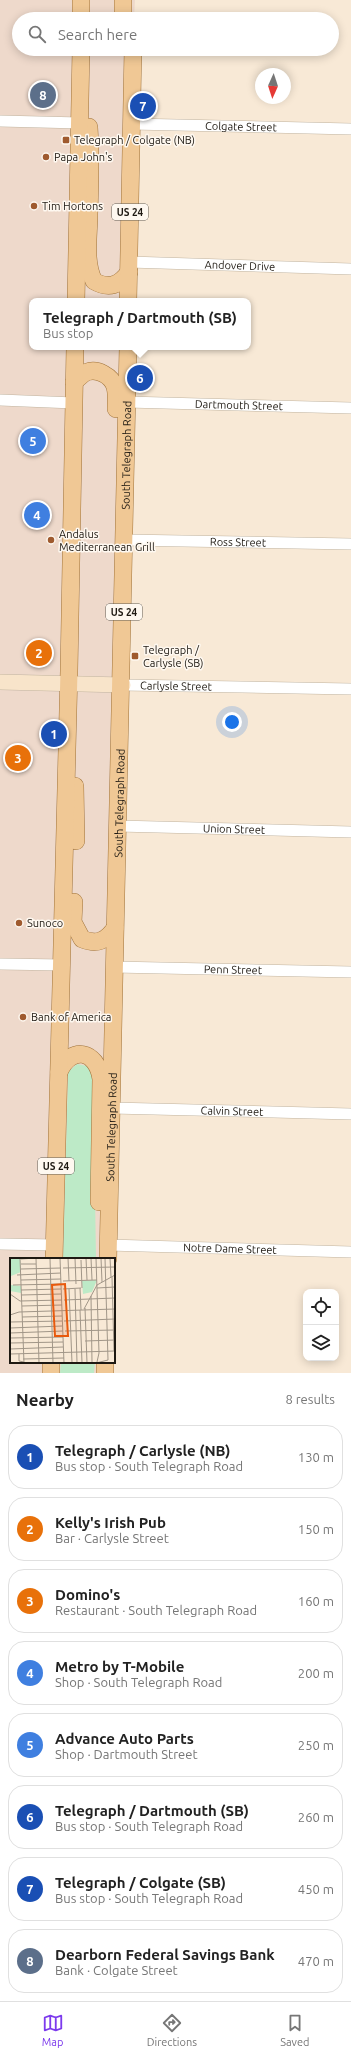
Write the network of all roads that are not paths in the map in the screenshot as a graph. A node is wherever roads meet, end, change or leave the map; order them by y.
1 (81, 0) edge
2 (123, 0) edge
3 (134, 0) edge
4 (81, 12) edge
5 (123, 12) edge
6 (134, 12) edge
7 (80, 56) edge
8 (123, 56) edge
9 (133, 56) edge
10 (80, 76) junction
11 (0, 121) edge
12 (80, 123) junction
13 (132, 124) junction
14 (351, 128) edge
15 (130, 182) junction
16 (129, 267) junction
17 (351, 269) edge
18 (76, 298) edge
19 (128, 298) edge
20 (75, 350) edge
21 (128, 350) edge
22 (74, 382) junction
23 (0, 400) edge
24 (127, 402) junction
25 (74, 403) junction
26 (351, 408) edge
27 (124, 540) junction
28 (351, 544) edge
29 (124, 558) junction
30 (0, 682) edge
31 (69, 684) junction
32 (123, 685) junction
33 (351, 689) edge
34 (67, 751) junction
35 (118, 826) junction
36 (351, 832) edge
37 (115, 928) junction
38 (0, 964) edge
39 (62, 965) junction
40 (114, 967) junction
41 (351, 972) edge
42 (59, 1072) junction
43 (112, 1108) junction
44 (351, 1114) edge
45 (0, 1244) edge
46 (54, 1252) edge
47 (351, 1252) edge
48 (108, 1254) edge

1 - 4 main road
2 - 5 main road
3 - 6 main road
7 - 10 main road
8 - 15 main road
9 - 13 main road, US 24
10 - 12 main road
10 - 16 main road
11 - 12 street
12 - 18 main road
13 - 14 street, Colgate Street
13 - 15 main road, US 24
15 - 16 main road, US 24
16 - 17 street, Andover Drive
16 - 19 main road, US 24
20 - 22 main road, US 24
21 - 24 main road, South Telegraph Road / US 24
22 - 25 main road, US 24
22 - 29 main road
23 - 25 street
24 - 26 street, Dartmouth Street
24 - 27 main road, South Telegraph Road / US 24
25 - 31 main road, US 24
27 - 28 street, Ross Street
27 - 29 main road, South Telegraph Road / US 24
29 - 32 main road, South Telegraph Road / US 24
30 - 31 street, Carlysle Street
31 - 32 street, Carlysle Street
31 - 34 main road, US 24
32 - 33 street, Carlysle Street
32 - 35 main road, South Telegraph Road / US 24
34 - 37 main road
34 - 39 main road, US 24
35 - 36 street, Union Street
35 - 37 main road, South Telegraph Road / US 24
37 - 40 main road, South Telegraph Road / US 24
38 - 39 street
39 - 42 main road, US 24
40 - 41 street, Penn Street
40 - 43 main road, South Telegraph Road / US 24
42 - 46 main road, US 24
42 - 48 main road
43 - 44 street, Calvin Street
43 - 48 main road, South Telegraph Road / US 24
45 - 46 street
47 - 48 street, Notre Dame Street

